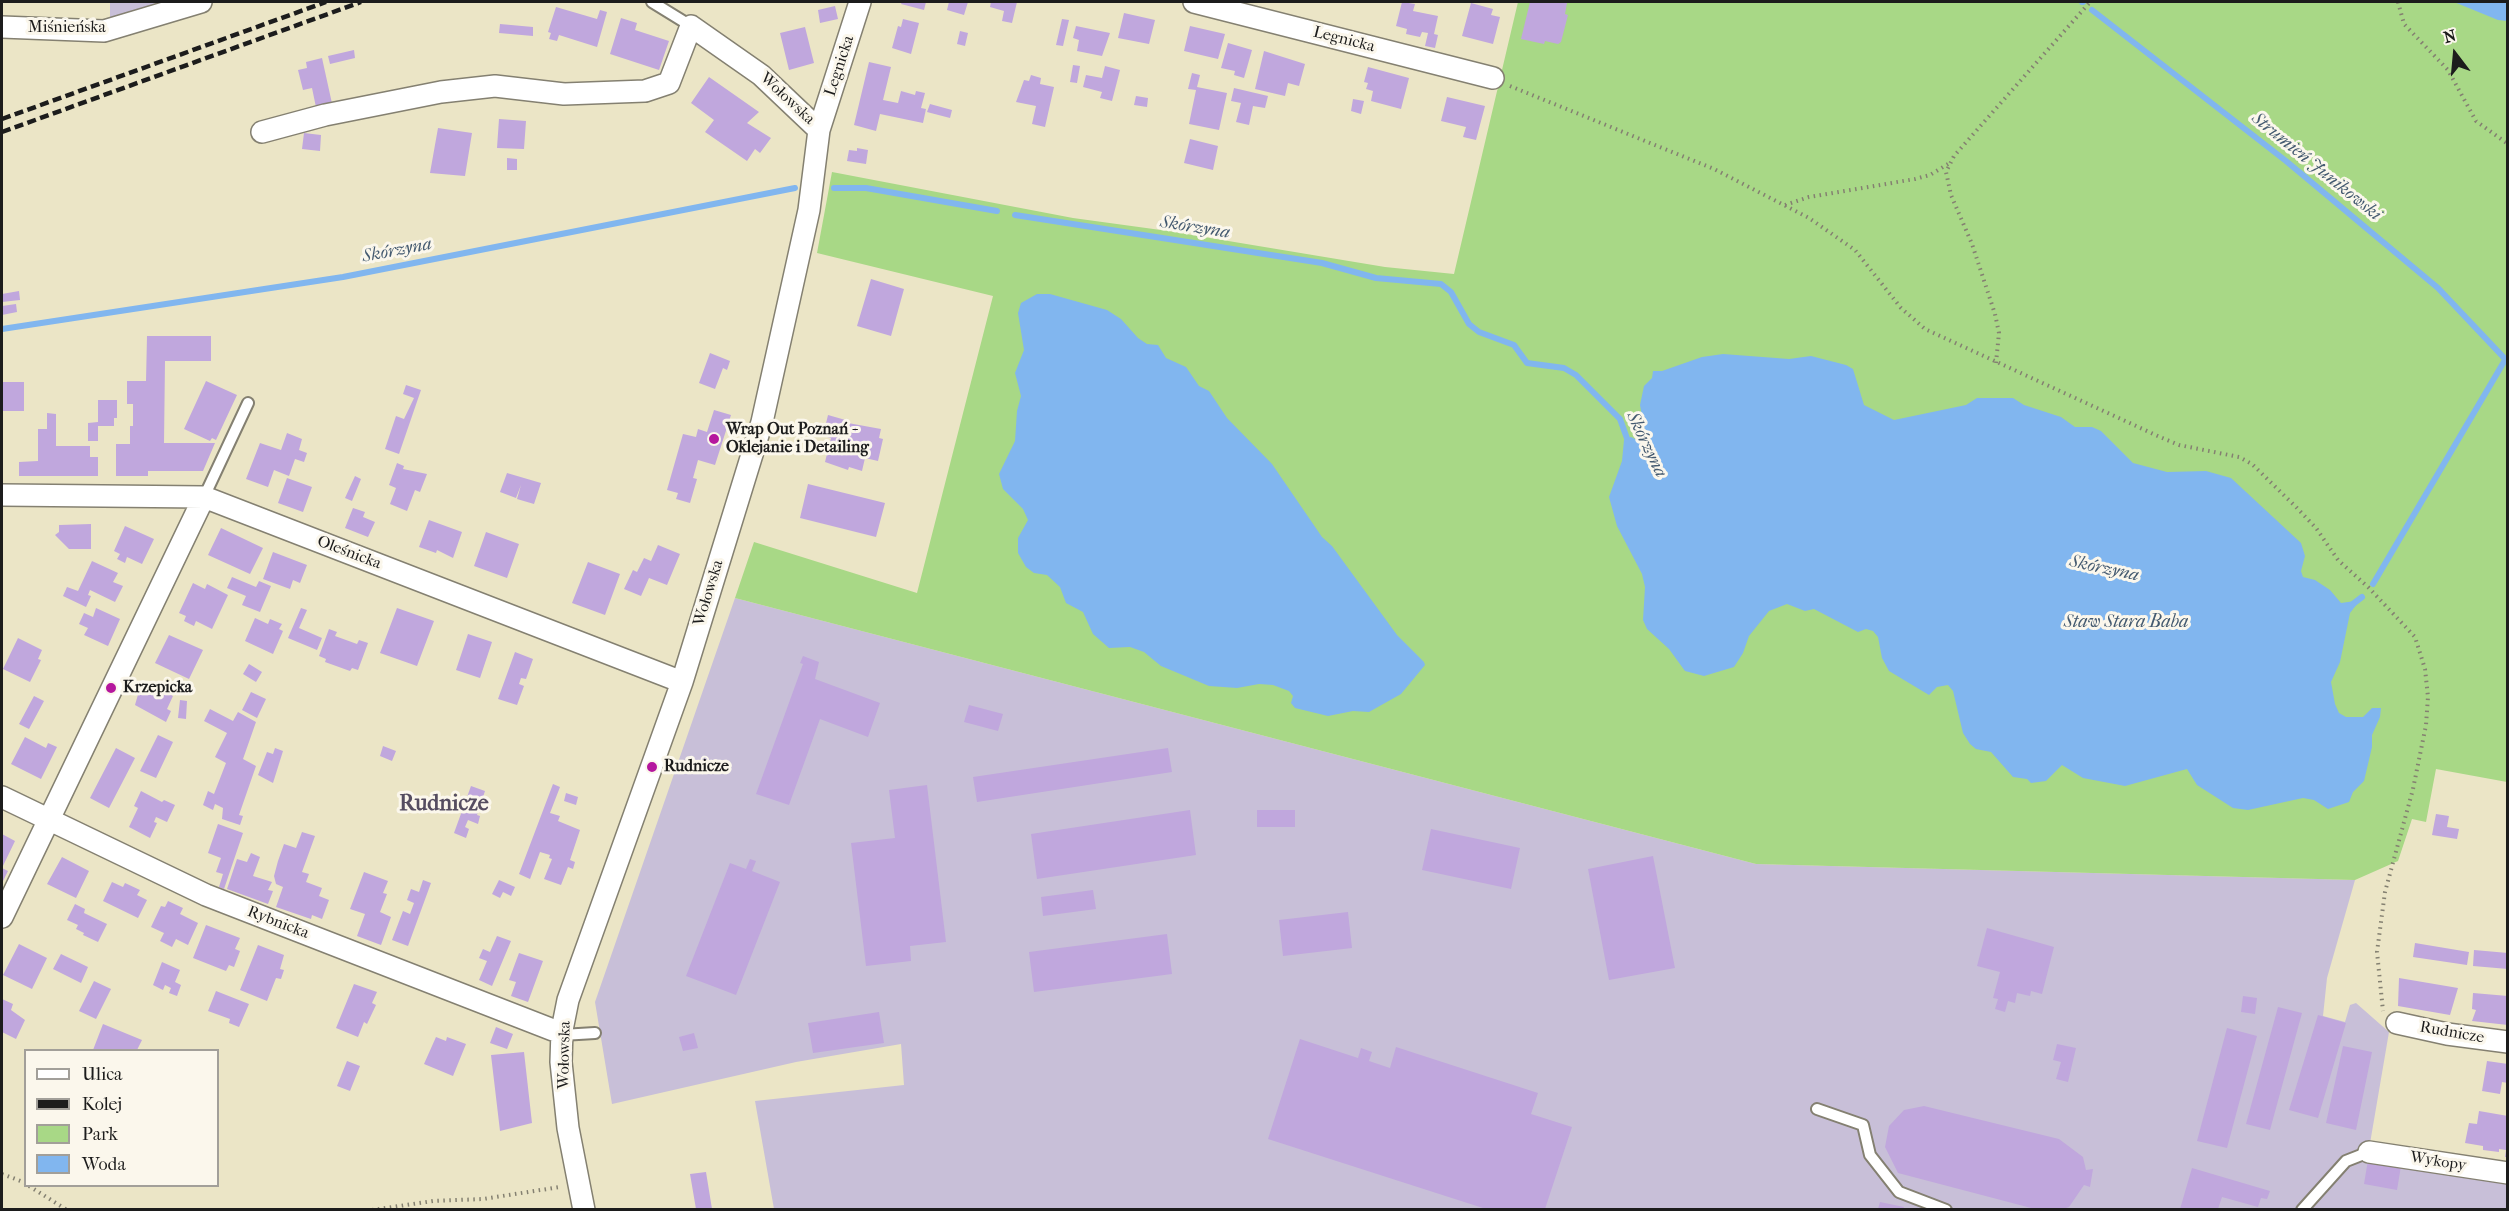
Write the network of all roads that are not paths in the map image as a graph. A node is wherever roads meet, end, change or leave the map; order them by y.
1 (201, 2) edge
2 (652, 2) edge
3 (860, 2) edge
4 (1194, 2) edge
5 (692, 26) junction
6 (2, 27) edge
7 (1493, 78) road end
8 (819, 130) junction
9 (262, 132) dead end
10 (248, 403) dead end
11 (2, 495) edge
12 (204, 497) junction
13 (682, 682) junction
14 (2, 797) edge
15 (48, 819) junction
16 (2, 917) edge
17 (2397, 1023) road end
18 (562, 1033) junction
19 (595, 1033) dead end
20 (2508, 1042) edge
21 (1817, 1109) dead end
22 (2369, 1152) joint
23 (2508, 1173) edge
24 (584, 1209) edge
25 (1946, 1209) edge
26 (2302, 1209) edge

1 - 6 street, Miśnieńska
2 - 5 lane, Wołowska
3 - 8 street, Legnicka
4 - 7 street, Legnicka
5 - 8 street, Wołowska
5 - 9 street
8 - 13 street, Wołowska
10 - 12 lane
11 - 12 street, Oleśnicka
12 - 13 street, Oleśnicka
12 - 15 street
13 - 18 street, Wołowska
14 - 15 street, Rybnicka
15 - 16 street
15 - 18 street, Rybnicka
17 - 20 street, Rudnicze
18 - 19 lane
18 - 24 street, Wołowska
21 - 25 lane
22 - 23 street, Wykopy
22 - 26 lane

